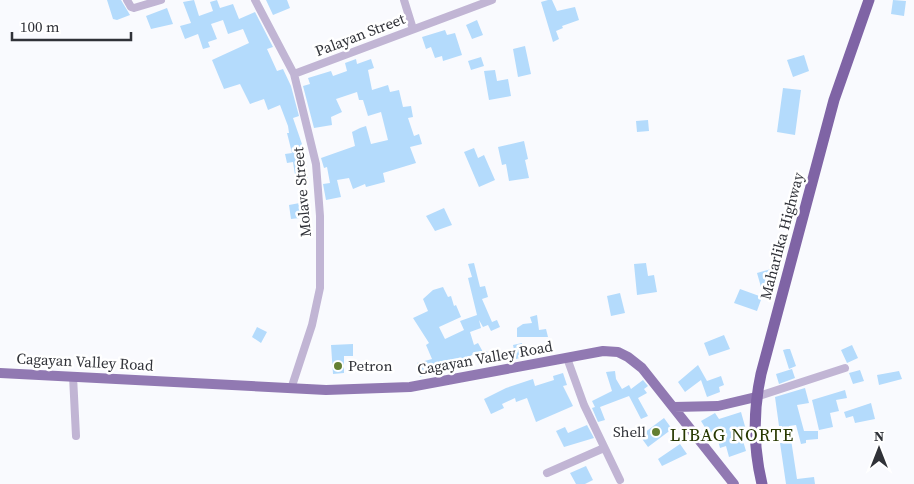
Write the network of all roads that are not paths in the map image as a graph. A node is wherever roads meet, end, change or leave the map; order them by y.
1 (127, 0) edge
2 (161, 0) edge
3 (255, 0) edge
4 (404, 0) edge
5 (492, 0) edge
6 (870, 0) edge
7 (414, 29) junction
8 (294, 74) junction
9 (567, 358) junction
10 (845, 368) dead end
11 (0, 373) edge
12 (73, 376) junction
13 (291, 389) junction
14 (756, 397) junction
15 (674, 406) junction
16 (76, 436) dead end
17 (604, 448) junction
18 (546, 473) dead end
19 (620, 480) dead end
20 (734, 484) edge
21 (762, 484) edge

1 - 2 street
3 - 8 street, Molave Street
4 - 7 street
5 - 7 street, Palayan Street
6 - 14 highway, Maharlika Highway
7 - 8 street, Palayan Street
8 - 13 street, Molave Street
9 - 13 main road, Cagayan Valley Road
9 - 15 main road, Cagayan Valley Road
9 - 17 street
10 - 14 street
11 - 12 main road, Cagayan Valley Road
12 - 13 main road, Cagayan Valley Road
12 - 16 street
14 - 15 main road
14 - 21 highway, Maharlika Highway
15 - 20 main road, Cagayan Valley Road
17 - 18 street
17 - 19 street

